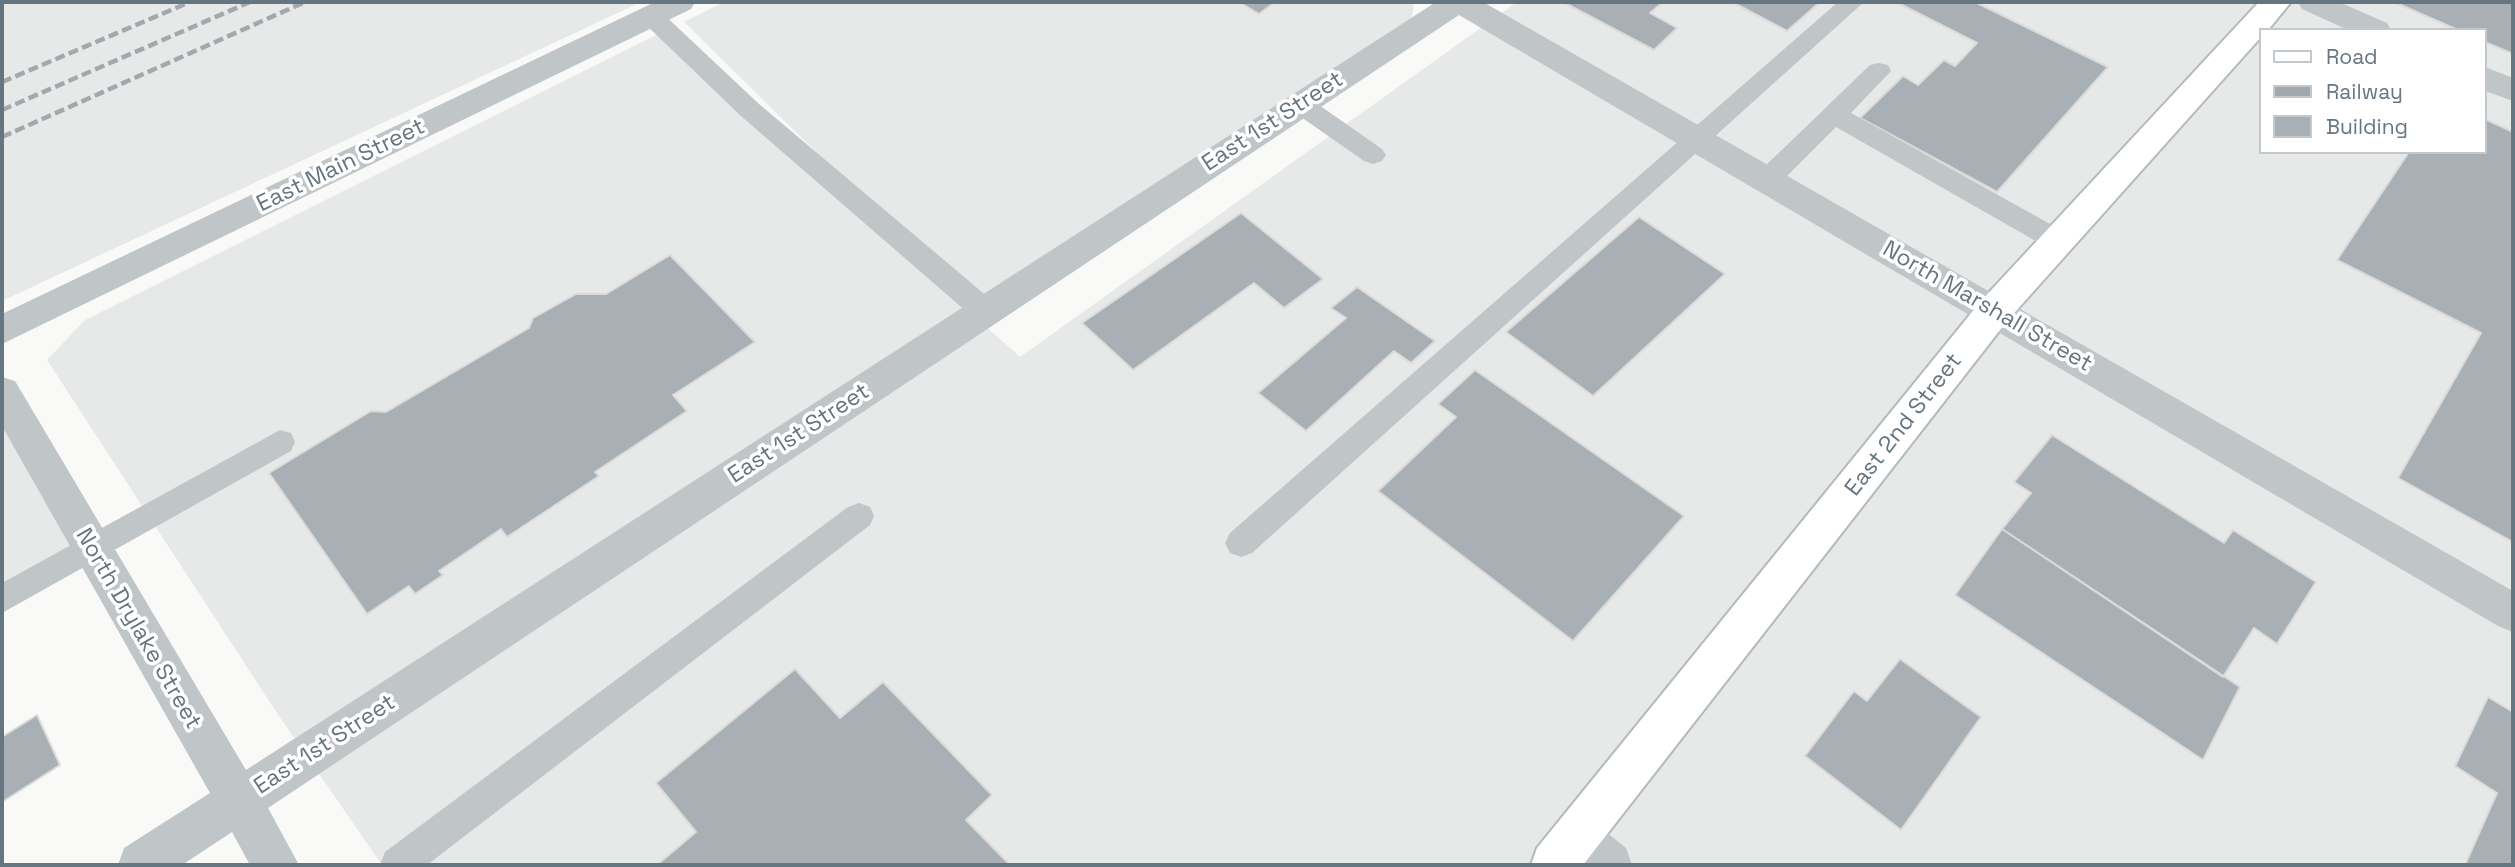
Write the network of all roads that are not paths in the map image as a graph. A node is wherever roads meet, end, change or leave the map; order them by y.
1 (1459, 2) edge
2 (1852, 2) edge
3 (2276, 2) edge
4 (2313, 2) edge
5 (666, 9) edge
6 (2372, 28) edge
7 (1879, 71) dead end
8 (2487, 79) edge
9 (2513, 90) edge
10 (1300, 104) junction
11 (1836, 116) junction
12 (1698, 139) junction
13 (1373, 155) dead end
14 (1768, 180) junction
15 (2058, 241) junction
16 (985, 311) junction
17 (1994, 311) junction
18 (2, 330) edge
19 (2, 392) edge
20 (280, 442) dead end
21 (859, 516) dead end
22 (1241, 543) dead end
23 (92, 548) junction
24 (2, 599) edge
25 (2513, 613) edge
26 (237, 803) junction
27 (1580, 856) edge
28 (141, 865) edge
29 (276, 865) edge
30 (398, 865) edge

1 - 10 street, East 1st Street
1 - 12 street, North Marshall Street
2 - 12 lane
3 - 15 main road, East 2nd Street
4 - 6 street
5 - 16 lane
5 - 18 street, East Main Street
7 - 11 lane
8 - 9 street
10 - 13 lane
10 - 16 street, East 1st Street
11 - 14 lane
11 - 15 lane
12 - 14 street, North Marshall Street
12 - 22 lane
14 - 17 street, North Marshall Street
15 - 17 main road, East 2nd Street
16 - 26 street, East 1st Street
17 - 25 street, North Marshall Street
17 - 27 main road, East 2nd Street
19 - 23 street, North Drylake Street
20 - 23 lane
21 - 30 lane
23 - 24 lane
23 - 26 street, North Drylake Street
26 - 28 street, East 1st Street
26 - 29 street, North Drylake Street

